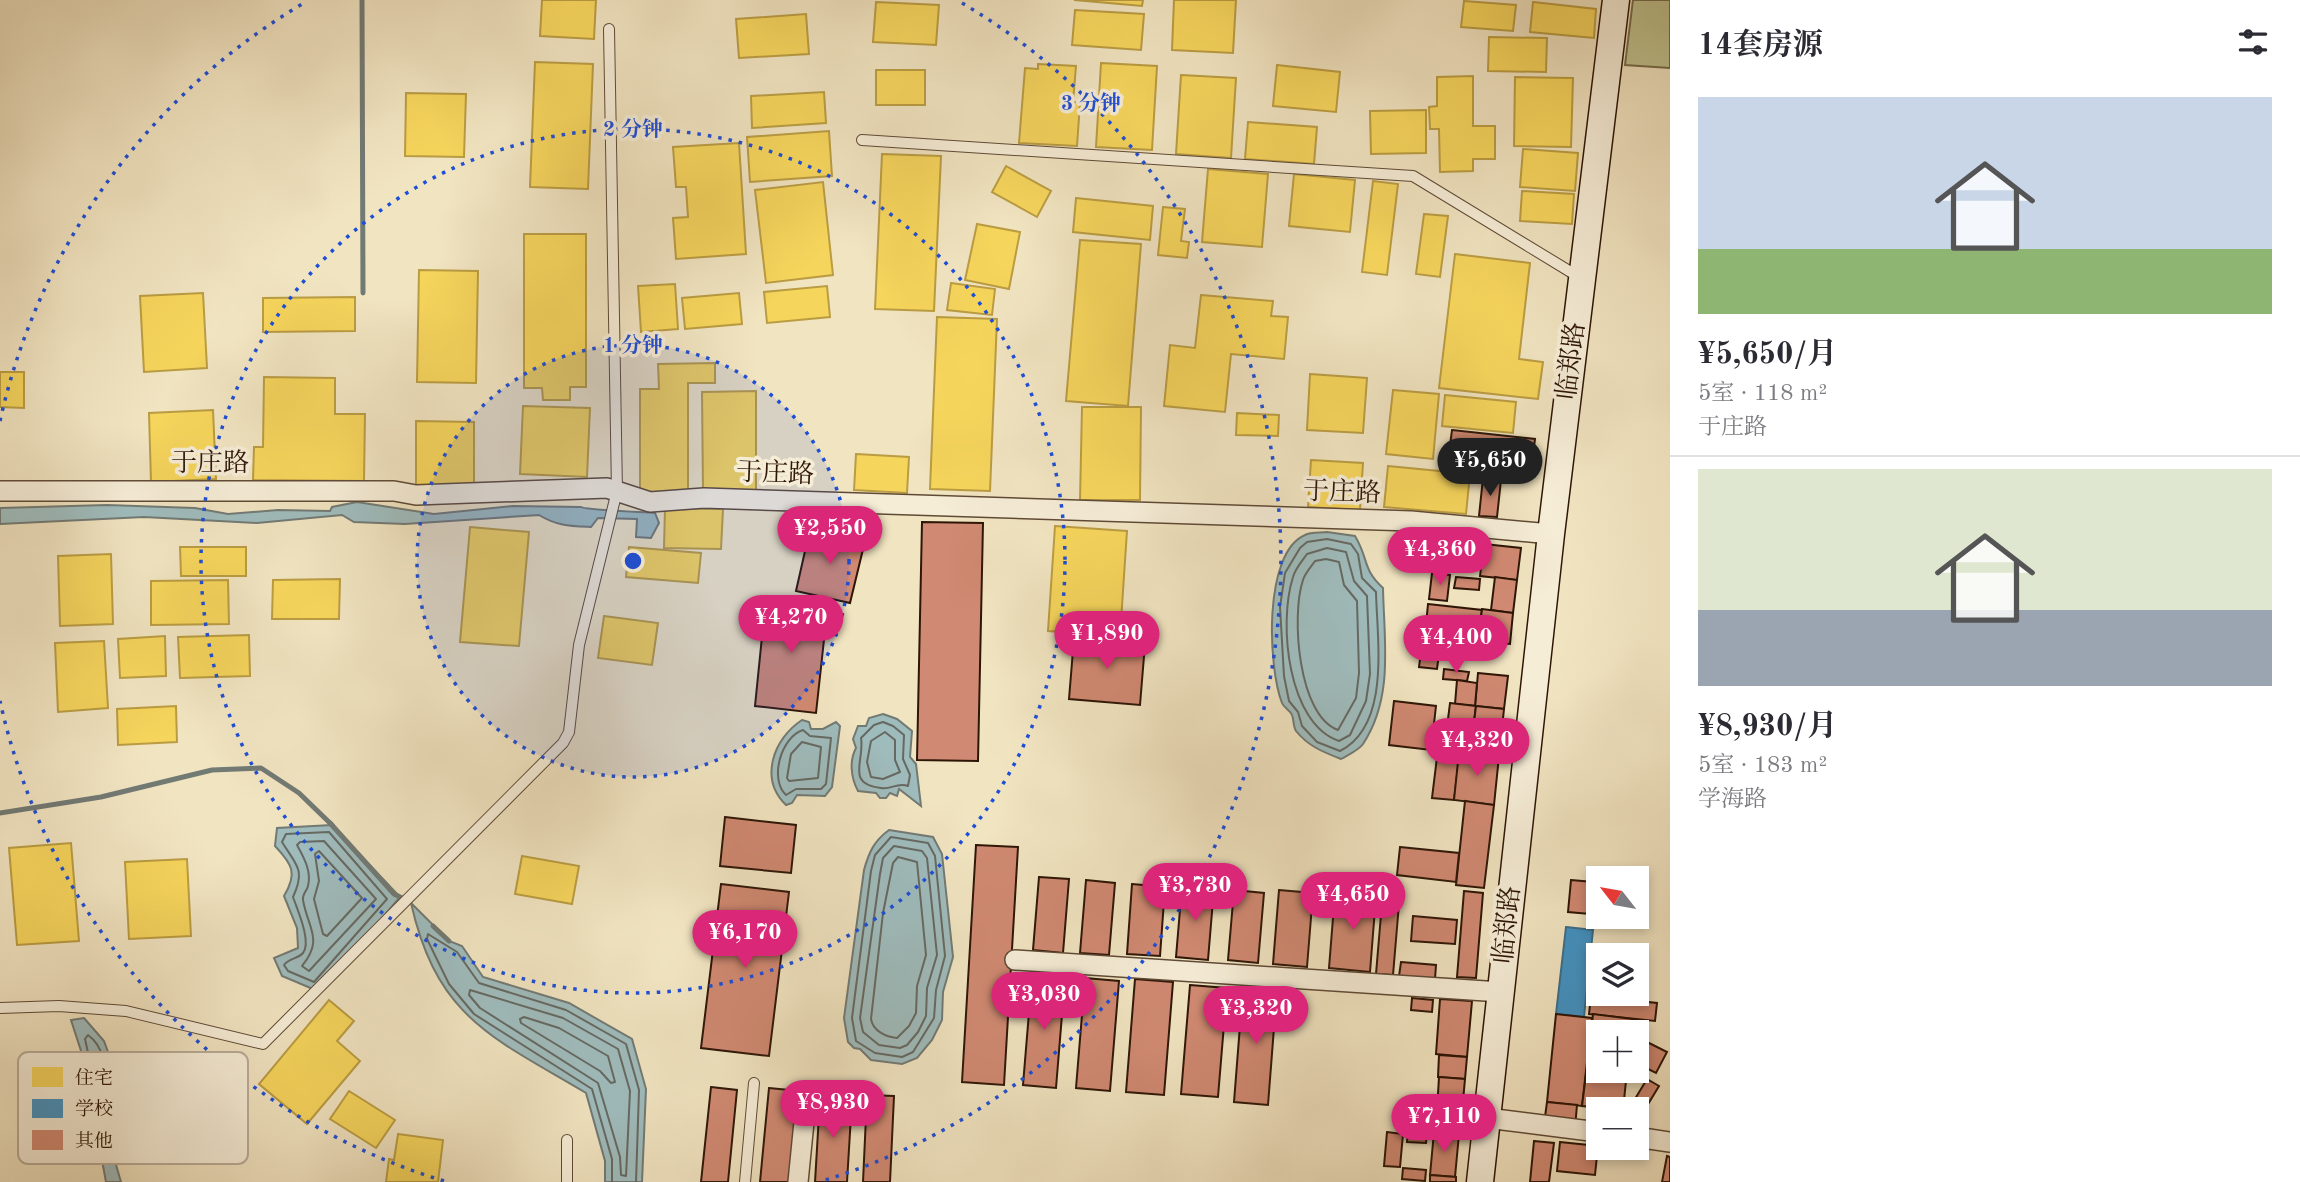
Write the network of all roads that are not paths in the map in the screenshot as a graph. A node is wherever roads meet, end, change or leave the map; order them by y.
1 (1616, 0) edge
2 (609, 29) dead end
3 (862, 140) dead end
4 (1582, 279) junction
5 (0, 491) edge
6 (617, 491) junction
7 (1550, 534) junction
8 (1015, 960) dead end
9 (1501, 992) junction
10 (0, 1008) edge
11 (754, 1083) dead end
12 (807, 1092) dead end
13 (1487, 1118) junction
14 (1586, 1130) edge
15 (1649, 1139) edge
16 (567, 1140) dead end
17 (1670, 1142) edge
18 (567, 1182) edge
19 (745, 1182) edge
20 (798, 1182) edge
21 (1480, 1182) edge

1 - 4 main road, 临郑路
2 - 6 lane
3 - 4 lane
4 - 7 main road, 临郑路
5 - 6 street, 于庄路
6 - 7 street, 于庄路
6 - 10 lane
7 - 9 main road, 临郑路
8 - 9 street
9 - 13 main road, 临郑路
11 - 19 lane
12 - 20 street
13 - 14 street
13 - 21 main road, 临郑路
15 - 17 street
16 - 18 lane

